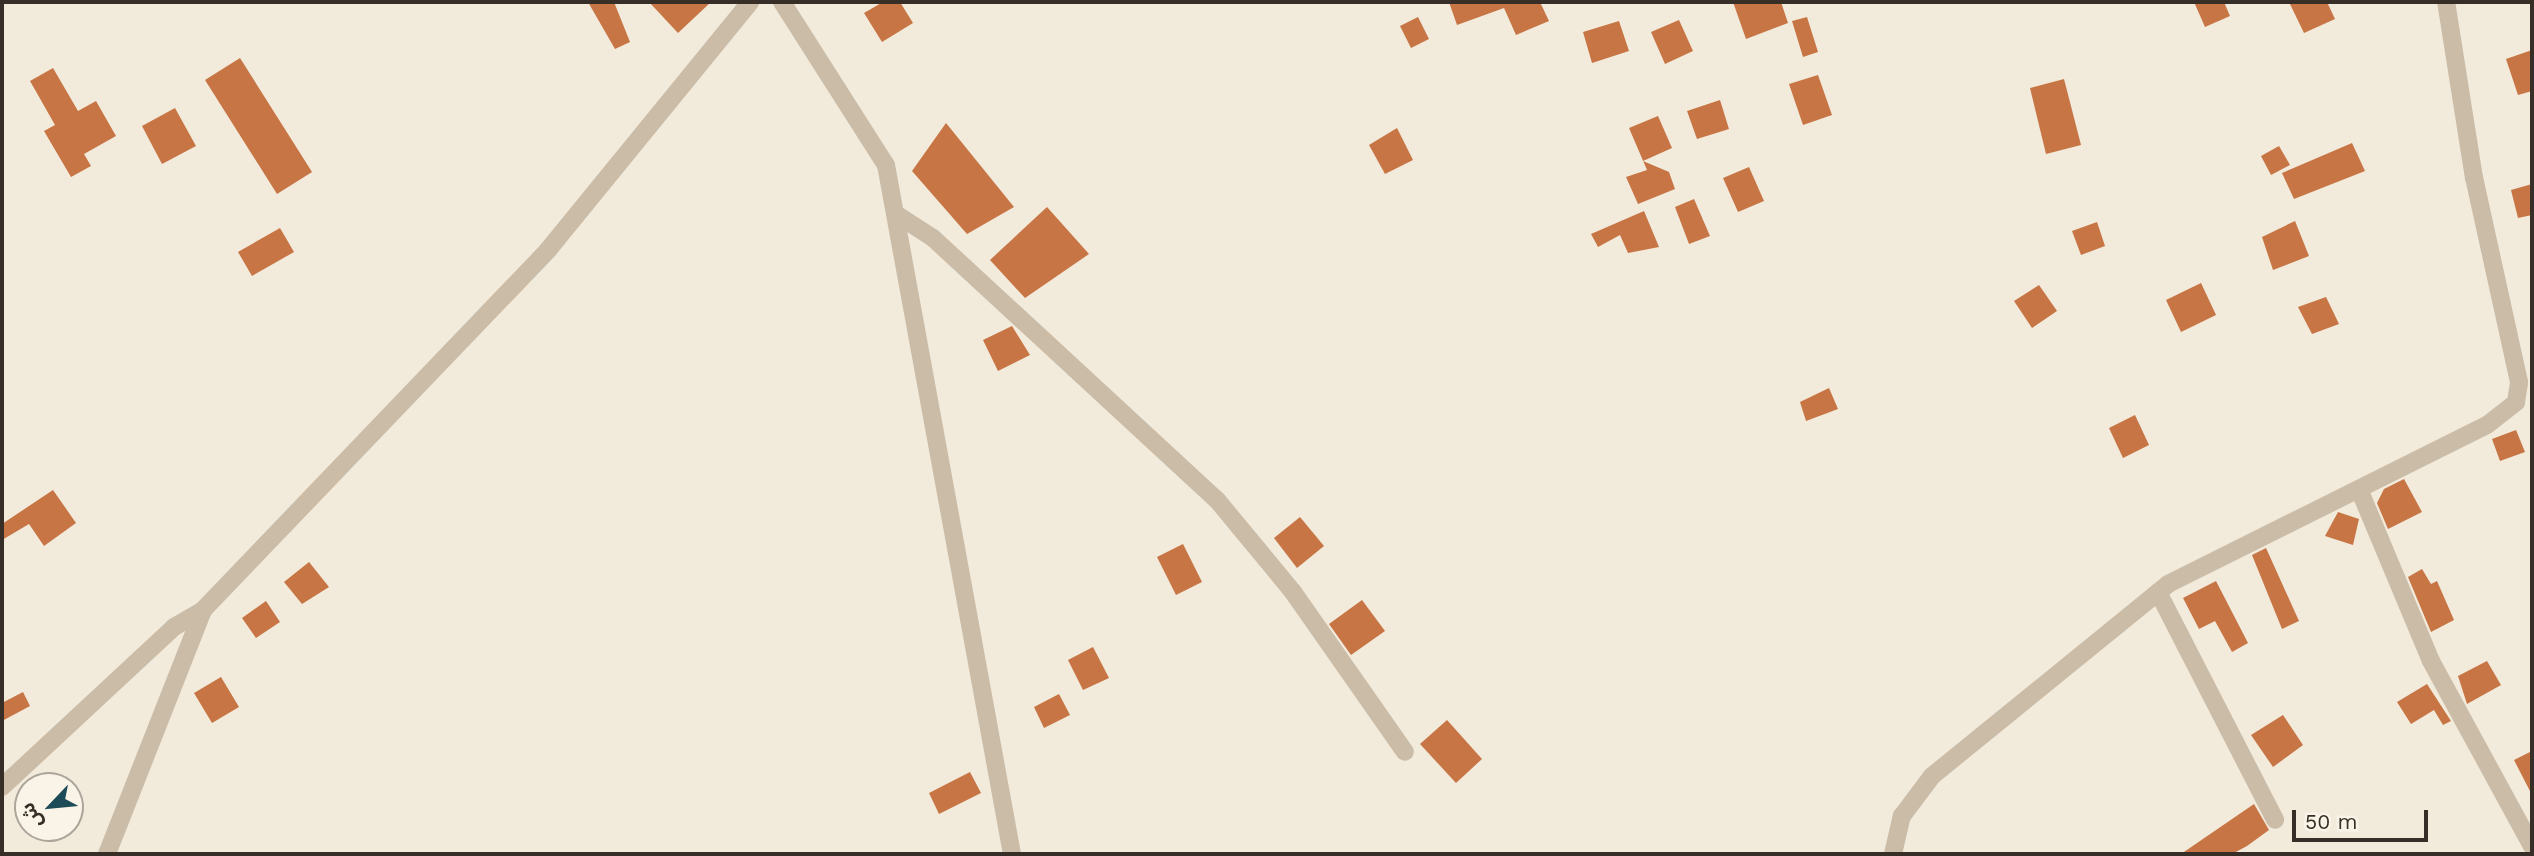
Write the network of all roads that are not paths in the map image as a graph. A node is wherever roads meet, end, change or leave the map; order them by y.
1 (750, 2) edge
2 (782, 2) edge
3 (2446, 2) edge
4 (899, 216) junction
5 (2359, 489) junction
6 (2158, 592) junction
7 (203, 610) junction
8 (1405, 752) dead end
9 (2, 788) edge
10 (2275, 820) dead end
11 (2532, 846) edge
12 (107, 854) edge
13 (1012, 854) edge
14 (1893, 854) edge

1 - 7 street
2 - 4 street
3 - 5 street
4 - 8 street
4 - 13 street
5 - 6 street
5 - 11 street
6 - 10 street
6 - 14 street
7 - 9 street
7 - 12 street

